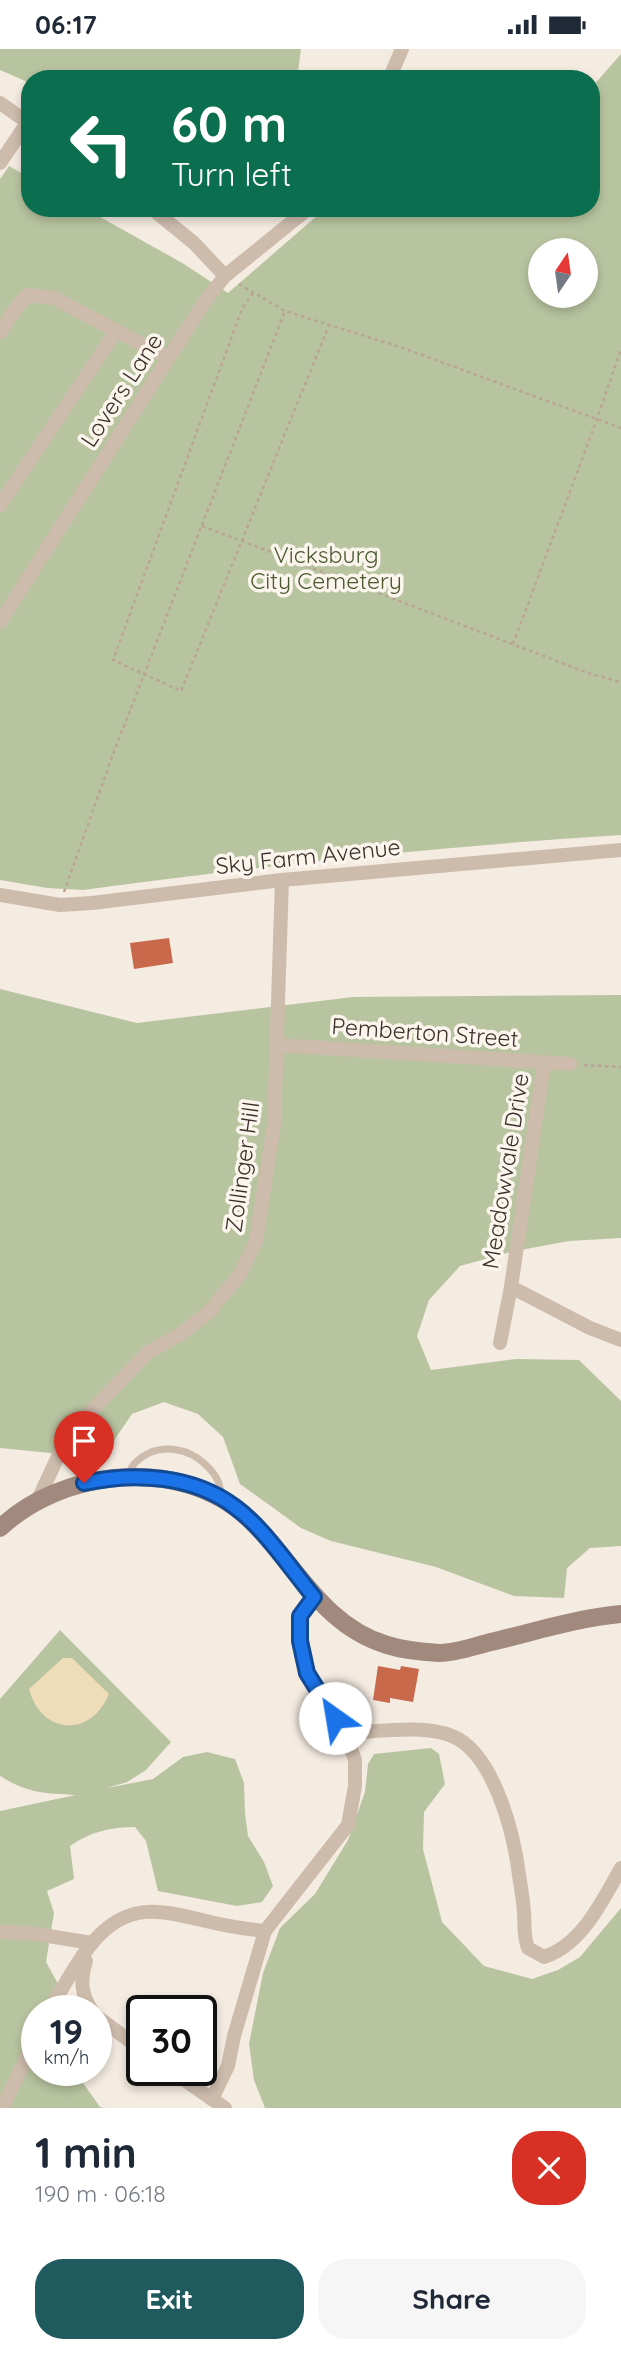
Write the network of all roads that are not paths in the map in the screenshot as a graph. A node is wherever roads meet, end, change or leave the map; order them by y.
1 (402, 49) edge
2 (393, 70) edge
3 (0, 103) edge
4 (21, 118) edge
5 (21, 133) edge
6 (0, 163) edge
7 (162, 217) edge
8 (298, 217) edge
9 (225, 276) junction
10 (116, 331) junction
11 (0, 332) edge
12 (168, 358) junction
13 (0, 505) edge
14 (0, 622) edge
15 (621, 850) edge
16 (282, 880) junction
17 (0, 895) edge
18 (278, 1045) junction
19 (544, 1063) junction
20 (570, 1064) road end
21 (510, 1287) junction
22 (621, 1339) edge
23 (500, 1343) dead end
24 (126, 1477) junction
25 (219, 1497) junction
26 (37, 1502) junction
27 (0, 1528) edge
28 (314, 1597) junction
29 (621, 1614) edge
30 (345, 1733) junction
31 (621, 1868) edge
32 (265, 1931) junction
33 (0, 1932) edge
34 (92, 1943) junction
35 (59, 1995) edge
36 (84, 1995) edge
37 (21, 2069) edge
38 (193, 2086) edge
39 (212, 2099) junction
40 (2, 2108) edge
41 (225, 2108) edge

1 - 2 street
3 - 4 street
5 - 6 street
7 - 9 street
8 - 9 street, Lovers Lane
9 - 12 street, Lovers Lane
10 - 11 street
10 - 12 street
10 - 13 street
12 - 14 street, Lovers Lane
15 - 16 street, Sky Farm Avenue
16 - 17 street, Sky Farm Avenue
16 - 18 street, Zollinger Hill
18 - 19 street, Pemberton Street
18 - 26 street, Zollinger Hill
19 - 20 street, Pemberton Street
19 - 21 street, Meadowvale Drive
21 - 22 street, Meadowvale Drive
21 - 23 street, Meadowvale Drive
24 - 25 street
24 - 25 lane
24 - 26 street
25 - 28 street
26 - 27 street
28 - 29 street
28 - 30 street
30 - 31 street
30 - 32 street
32 - 34 street
32 - 39 street
33 - 34 street
34 - 35 street
34 - 36 street
37 - 40 street
38 - 39 street
39 - 41 street

